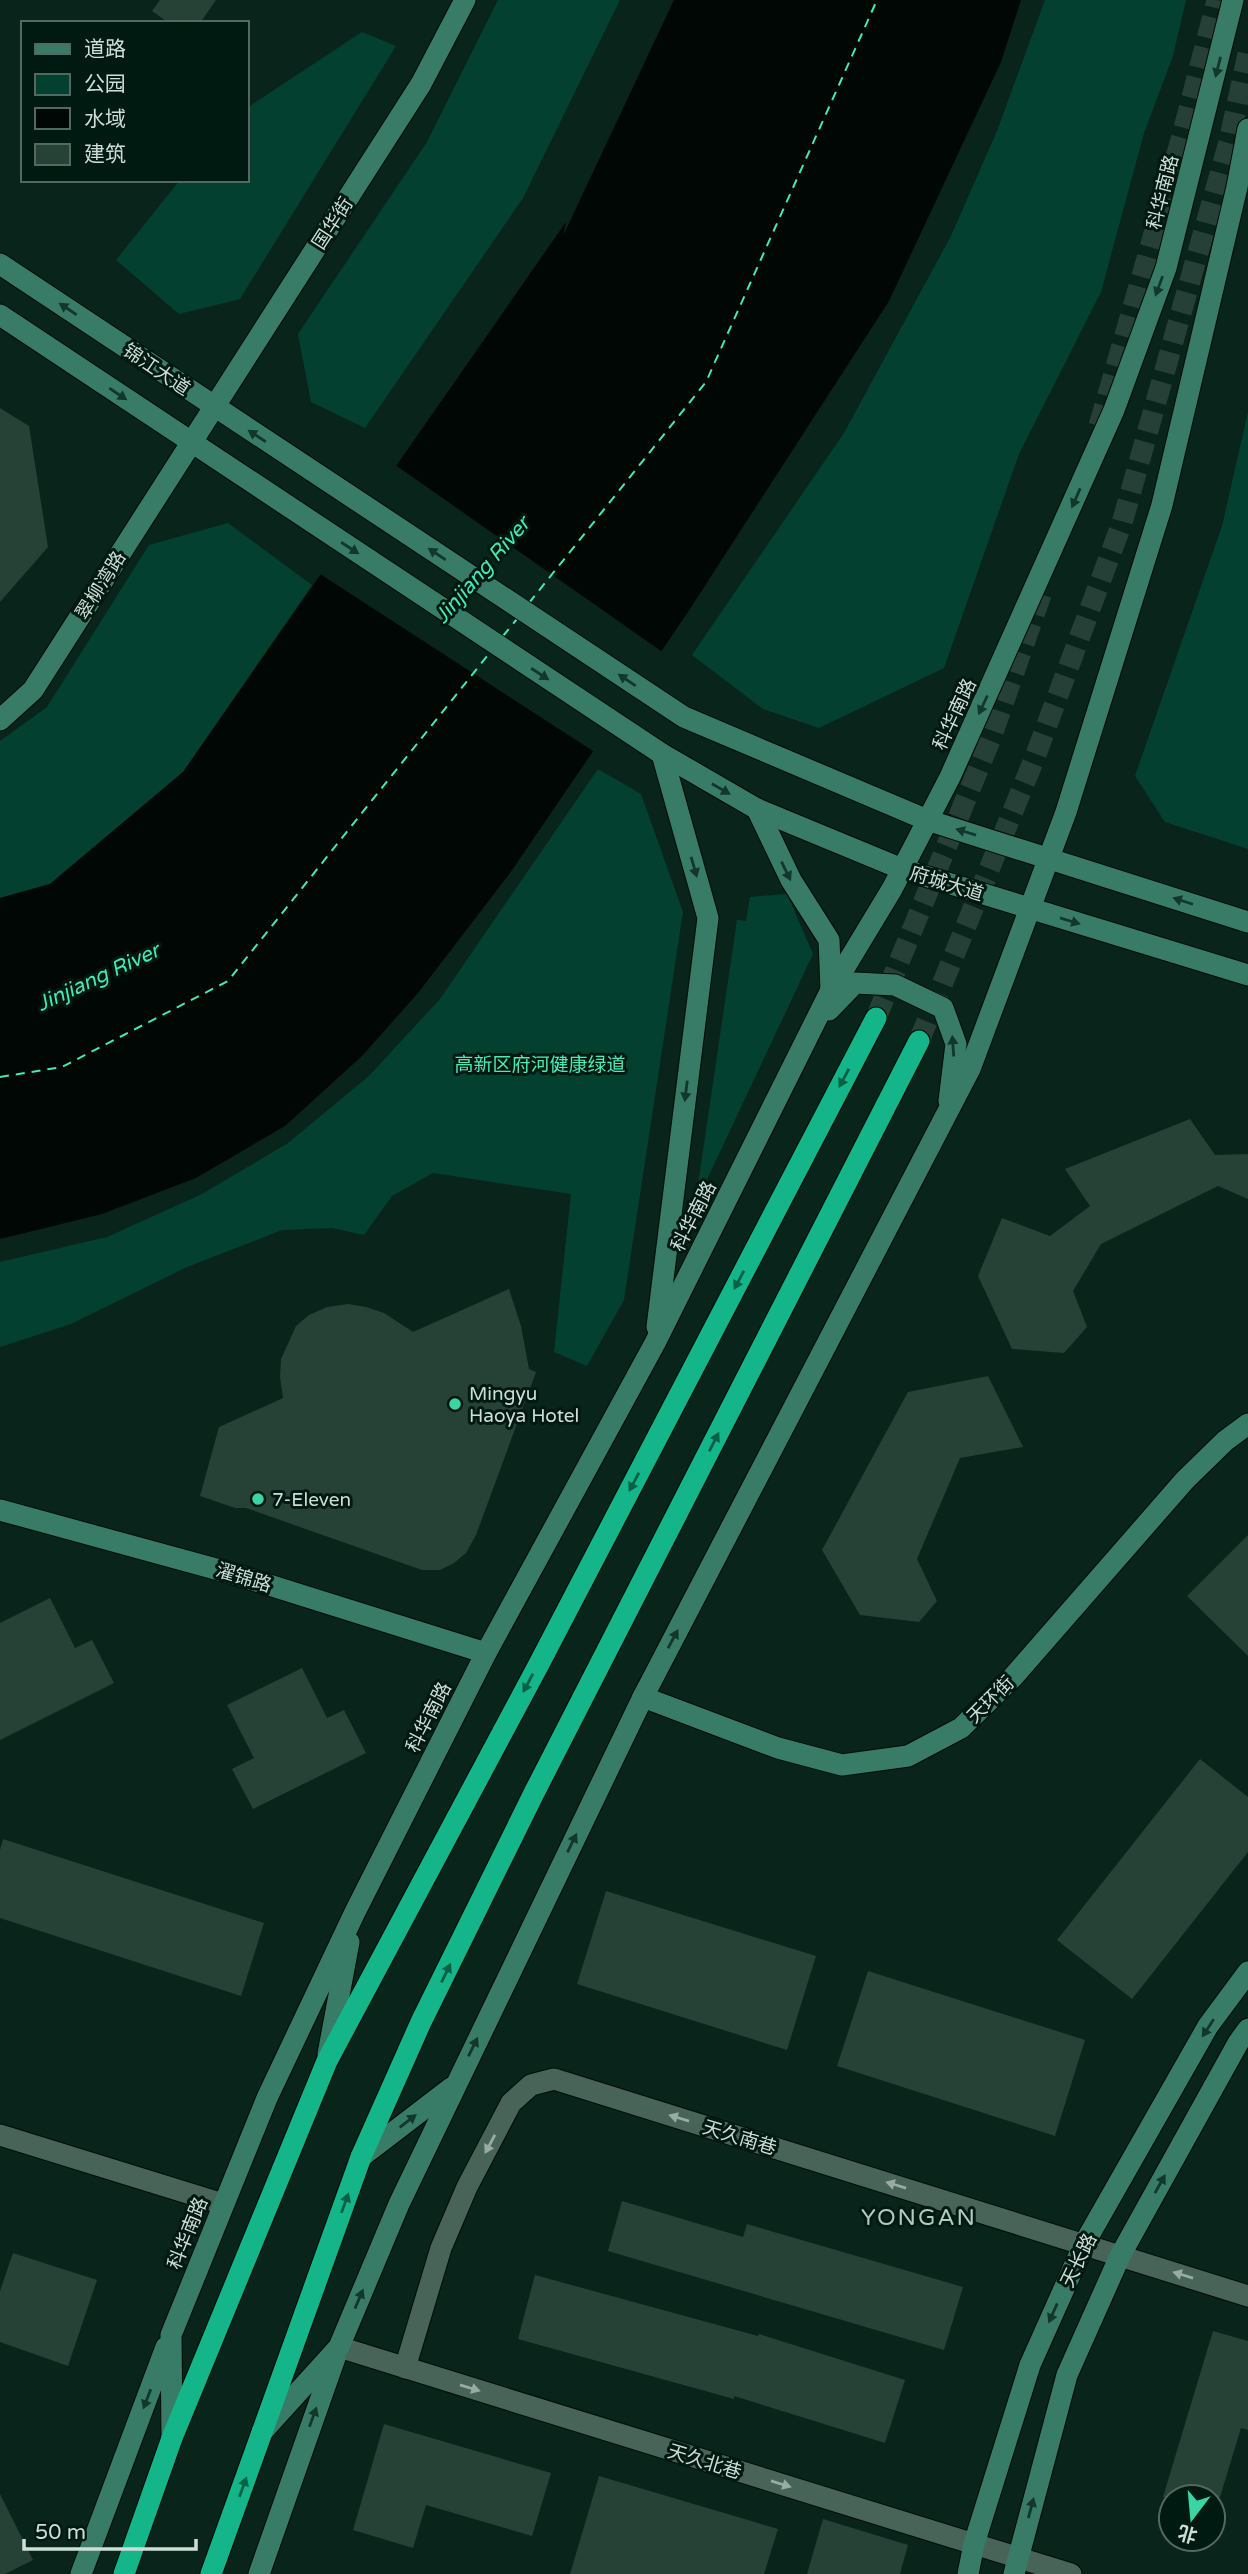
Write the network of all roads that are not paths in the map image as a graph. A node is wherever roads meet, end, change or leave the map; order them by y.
1 (465, 0) edge
2 (1233, 0) edge
3 (1247, 137) edge
4 (0, 264) edge
5 (0, 316) edge
6 (214, 408) junction
7 (191, 442) junction
8 (0, 720) edge
9 (662, 754) junction
10 (757, 809) junction
11 (927, 820) junction
12 (1049, 858) junction
13 (902, 869) junction
14 (1030, 909) junction
15 (1248, 922) edge
16 (1248, 975) edge
17 (831, 990) junction
18 (876, 1018) tunnel mouth
19 (814, 1025) junction
20 (919, 1041) tunnel mouth
21 (947, 1114) junction
22 (655, 1343) junction
23 (1248, 1424) edge
24 (0, 1510) edge
25 (486, 1653) junction
26 (643, 1697) junction
27 (355, 1912) junction
28 (1248, 1972) edge
29 (1248, 2029) edge
30 (327, 2061) junction
31 (456, 2084) junction
32 (0, 2135) edge
33 (361, 2157) junction
34 (223, 2204) junction
35 (1084, 2244) junction
36 (1120, 2256) junction
37 (1248, 2296) edge
38 (171, 2335) junction
39 (339, 2347) junction
40 (405, 2368) junction
41 (262, 2432) junction
42 (172, 2438) junction
43 (974, 2544) junction
44 (1016, 2566) edge
45 (81, 2574) edge
46 (124, 2574) edge
47 (211, 2574) edge
48 (259, 2574) edge
49 (968, 2574) edge
50 (1071, 2574) edge

1 - 6 main road, 国华街
2 -> 11 main road, 科华南路
3 - 12 main road
6 -> 4 main road, 锦江大道
5 -> 7 main road
6 - 7 main road, 国华街
11 -> 6 main road, 锦江大道
7 - 8 main road, 翠柳湾路
7 -> 9 main road, 府城大道
9 -> 10 main road, 府城大道
9 -> 22 main road
10 - 13 main road, 府城大道
10 -> 17 main road
12 -> 11 main road
11 - 13 main road, 科华南路
12 - 14 main road
15 -> 12 main road
13 - 14 main road, 府城大道
13 - 17 main road, 科华南路
14 -> 16 main road, 府城大道
14 - 21 main road
17 - 19 main road, 科华南路
18 -> 30 highway, 科华南路
21 -> 19 main road
19 - 22 main road, 科华南路
33 -> 20 highway
26 -> 21 main road
22 - 25 main road, 科华南路
23 - 26 main road, 天环街
24 - 25 main road, 濯锦路
25 - 27 main road, 科华南路
31 -> 26 main road
27 - 30 main road
27 - 34 main road, 科华南路
28 -> 35 main road, 天长路
36 -> 29 main road, 天长路
30 - 42 highway, 科华南路
33 -> 31 main road
39 -> 31 main road
32 - 34 street
41 -> 33 highway
34 - 38 main road, 科华南路
35 - 36 street, 天久南巷
35 -> 40 street, 天久南巷
35 -> 43 main road, 天长路
37 -> 36 street, 天久南巷
44 -> 36 main road, 天长路
38 - 42 main road, 科华南路
38 -> 45 main road
39 - 40 street, 天久北巷
39 - 41 main road
48 -> 39 main road
40 -> 43 street, 天久北巷
47 -> 41 highway
42 - 46 highway, 科华南路
43 - 44 street, 天久北巷
43 - 49 main road, 天长路
44 - 50 street, 天久北巷

